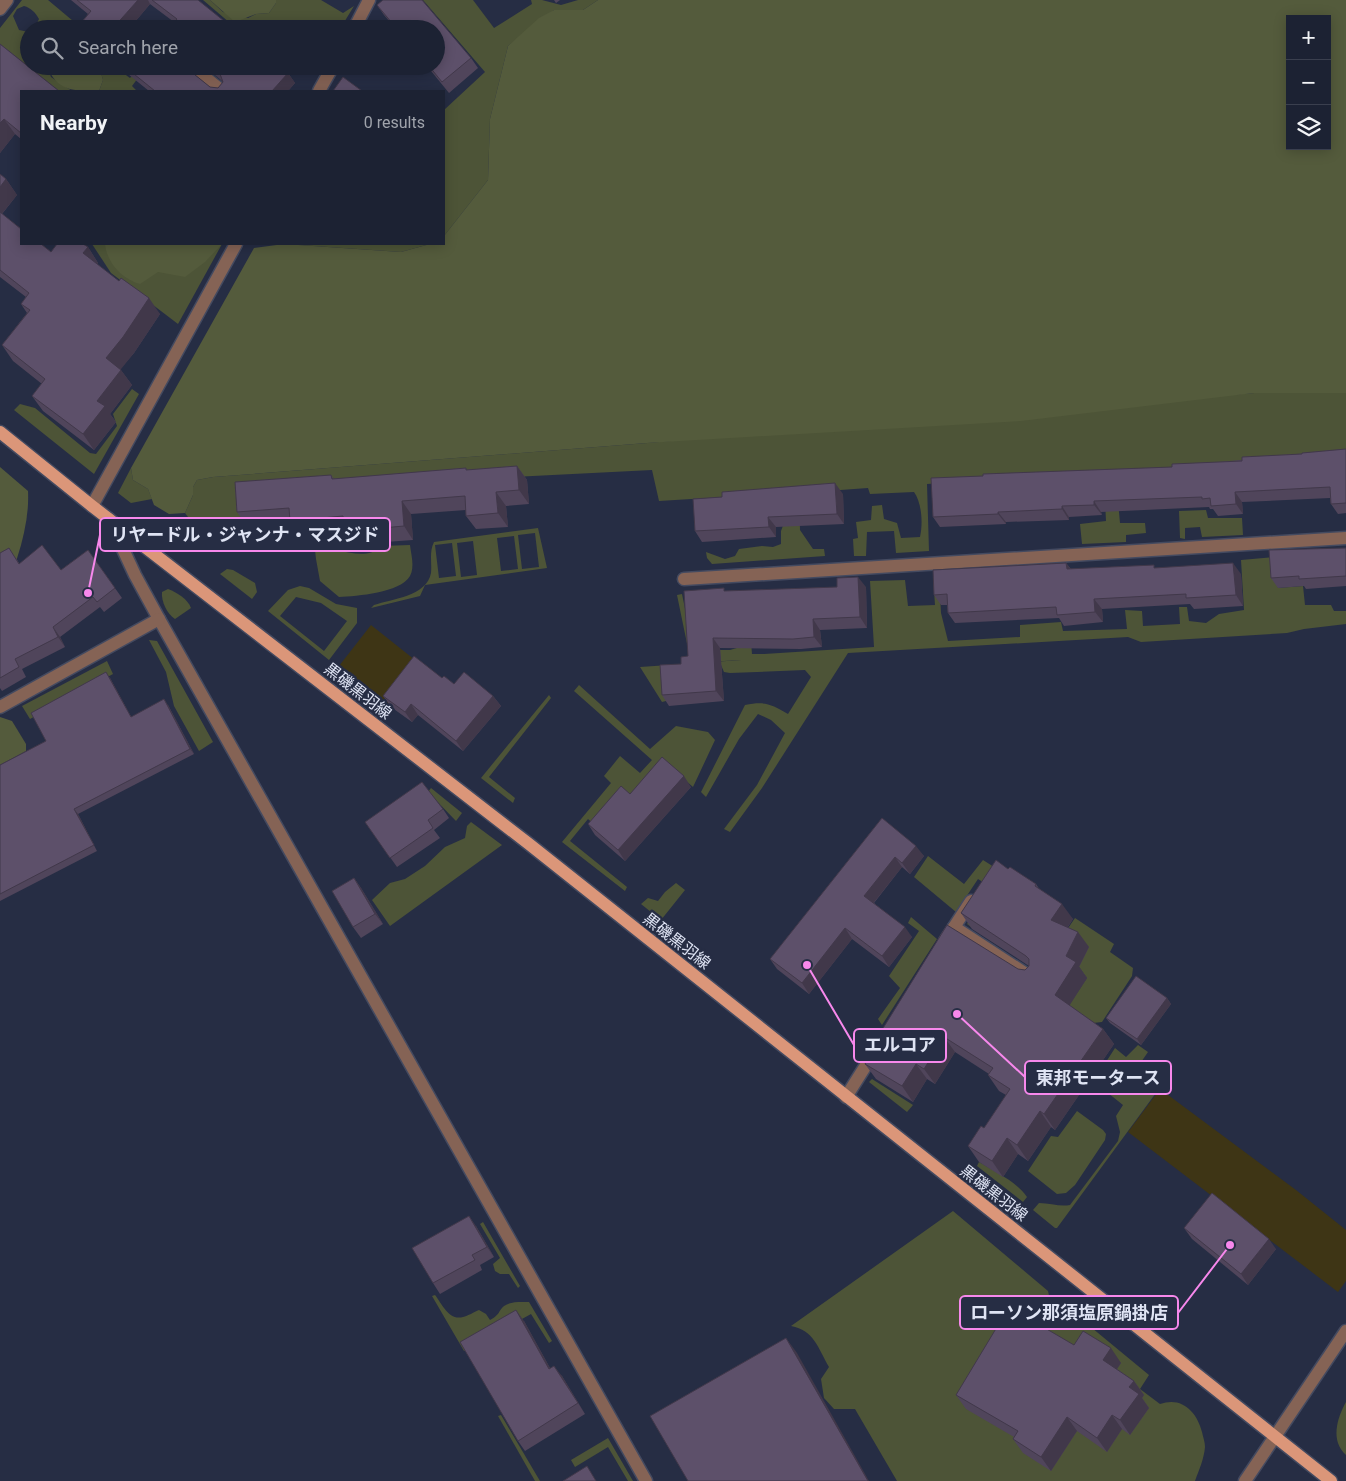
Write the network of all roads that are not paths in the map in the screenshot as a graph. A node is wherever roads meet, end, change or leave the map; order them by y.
1 (7, 0) edge
2 (370, 0) edge
3 (0, 9) edge
4 (359, 20) edge
5 (203, 75) edge
6 (328, 75) edge
7 (221, 90) edge
8 (320, 90) edge
9 (235, 245) edge
10 (0, 432) edge
11 (92, 506) junction
12 (109, 519) junction
13 (1346, 538) edge
14 (684, 579) dead end
15 (159, 619) junction
16 (0, 707) edge
17 (980, 887) edge
18 (954, 927) junction
19 (939, 952) edge
20 (1033, 978) edge
21 (882, 1040) edge
22 (846, 1097) junction
23 (1346, 1331) edge
24 (1275, 1438) junction
25 (646, 1481) edge
26 (1245, 1481) edge
27 (1331, 1481) edge

1 - 3 street
2 - 4 street
5 - 7 street
6 - 8 street
9 - 11 street
10 - 11 main road, 黒磯黒羽線
11 - 12 main road, 黒磯黒羽線
12 - 15 street
12 - 22 main road, 黒磯黒羽線
13 - 14 street
15 - 16 street
15 - 25 street
17 - 18 street
18 - 19 street
18 - 20 street
21 - 22 street
22 - 24 main road, 黒磯黒羽線
23 - 24 street
24 - 26 street
24 - 27 main road, 黒磯黒羽線

